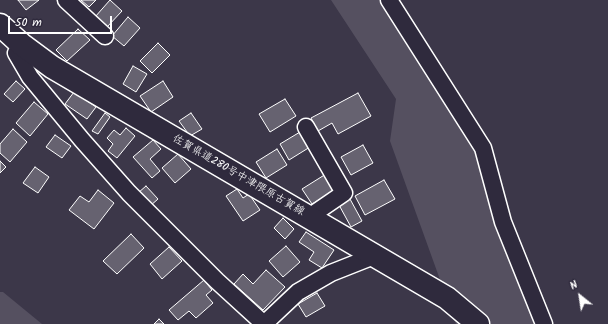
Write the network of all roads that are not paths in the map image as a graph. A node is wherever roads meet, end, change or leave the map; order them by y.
1 (66, 0) edge
2 (389, 0) edge
3 (0, 25) edge
4 (105, 36) dead end
5 (20, 44) junction
6 (306, 127) dead end
7 (309, 217) junction
8 (374, 256) junction
9 (264, 324) edge
10 (478, 324) edge
11 (544, 324) edge

1 - 4 street
2 - 11 street
3 - 5 main road, 佐賀県道280号中津隈原古賀線
5 - 7 main road, 佐賀県道280号中津隈原古賀線
5 - 9 street
6 - 7 street
7 - 8 main road, 佐賀県道280号中津隈原古賀線
8 - 9 street
8 - 10 main road, 佐賀県道280号中津隈原古賀線

